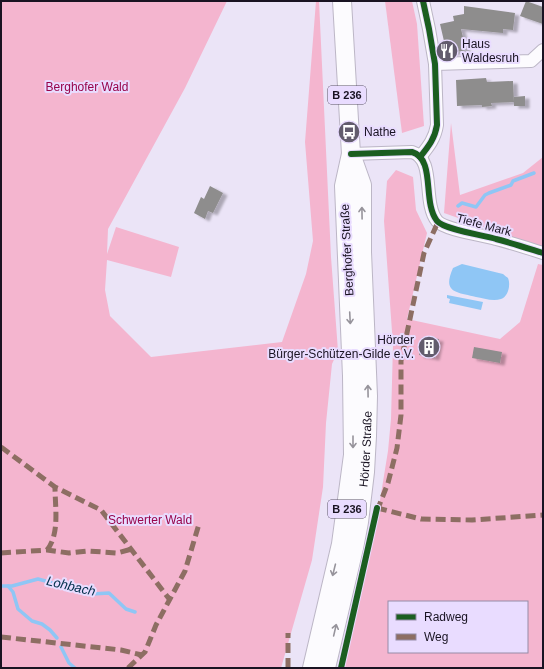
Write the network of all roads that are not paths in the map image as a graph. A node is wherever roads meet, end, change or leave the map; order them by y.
1 (342, 1) edge
2 (423, 1) edge
3 (543, 50) edge
4 (435, 64) junction
5 (351, 154) junction
6 (420, 157) junction
7 (543, 253) edge
8 (359, 346) junction
9 (312, 668) edge
10 (326, 668) edge

1 - 5 main road, Berghofer Straße / B 236
2 - 4 street
3 - 4 street
4 - 6 street
5 - 6 street
5 - 8 main road, Berghofer Straße / B 236
6 - 7 street, Tiefe Mark
8 -> 9 main road, Hörder Straße / B 236
10 -> 8 main road, Hörder Straße / B 236

